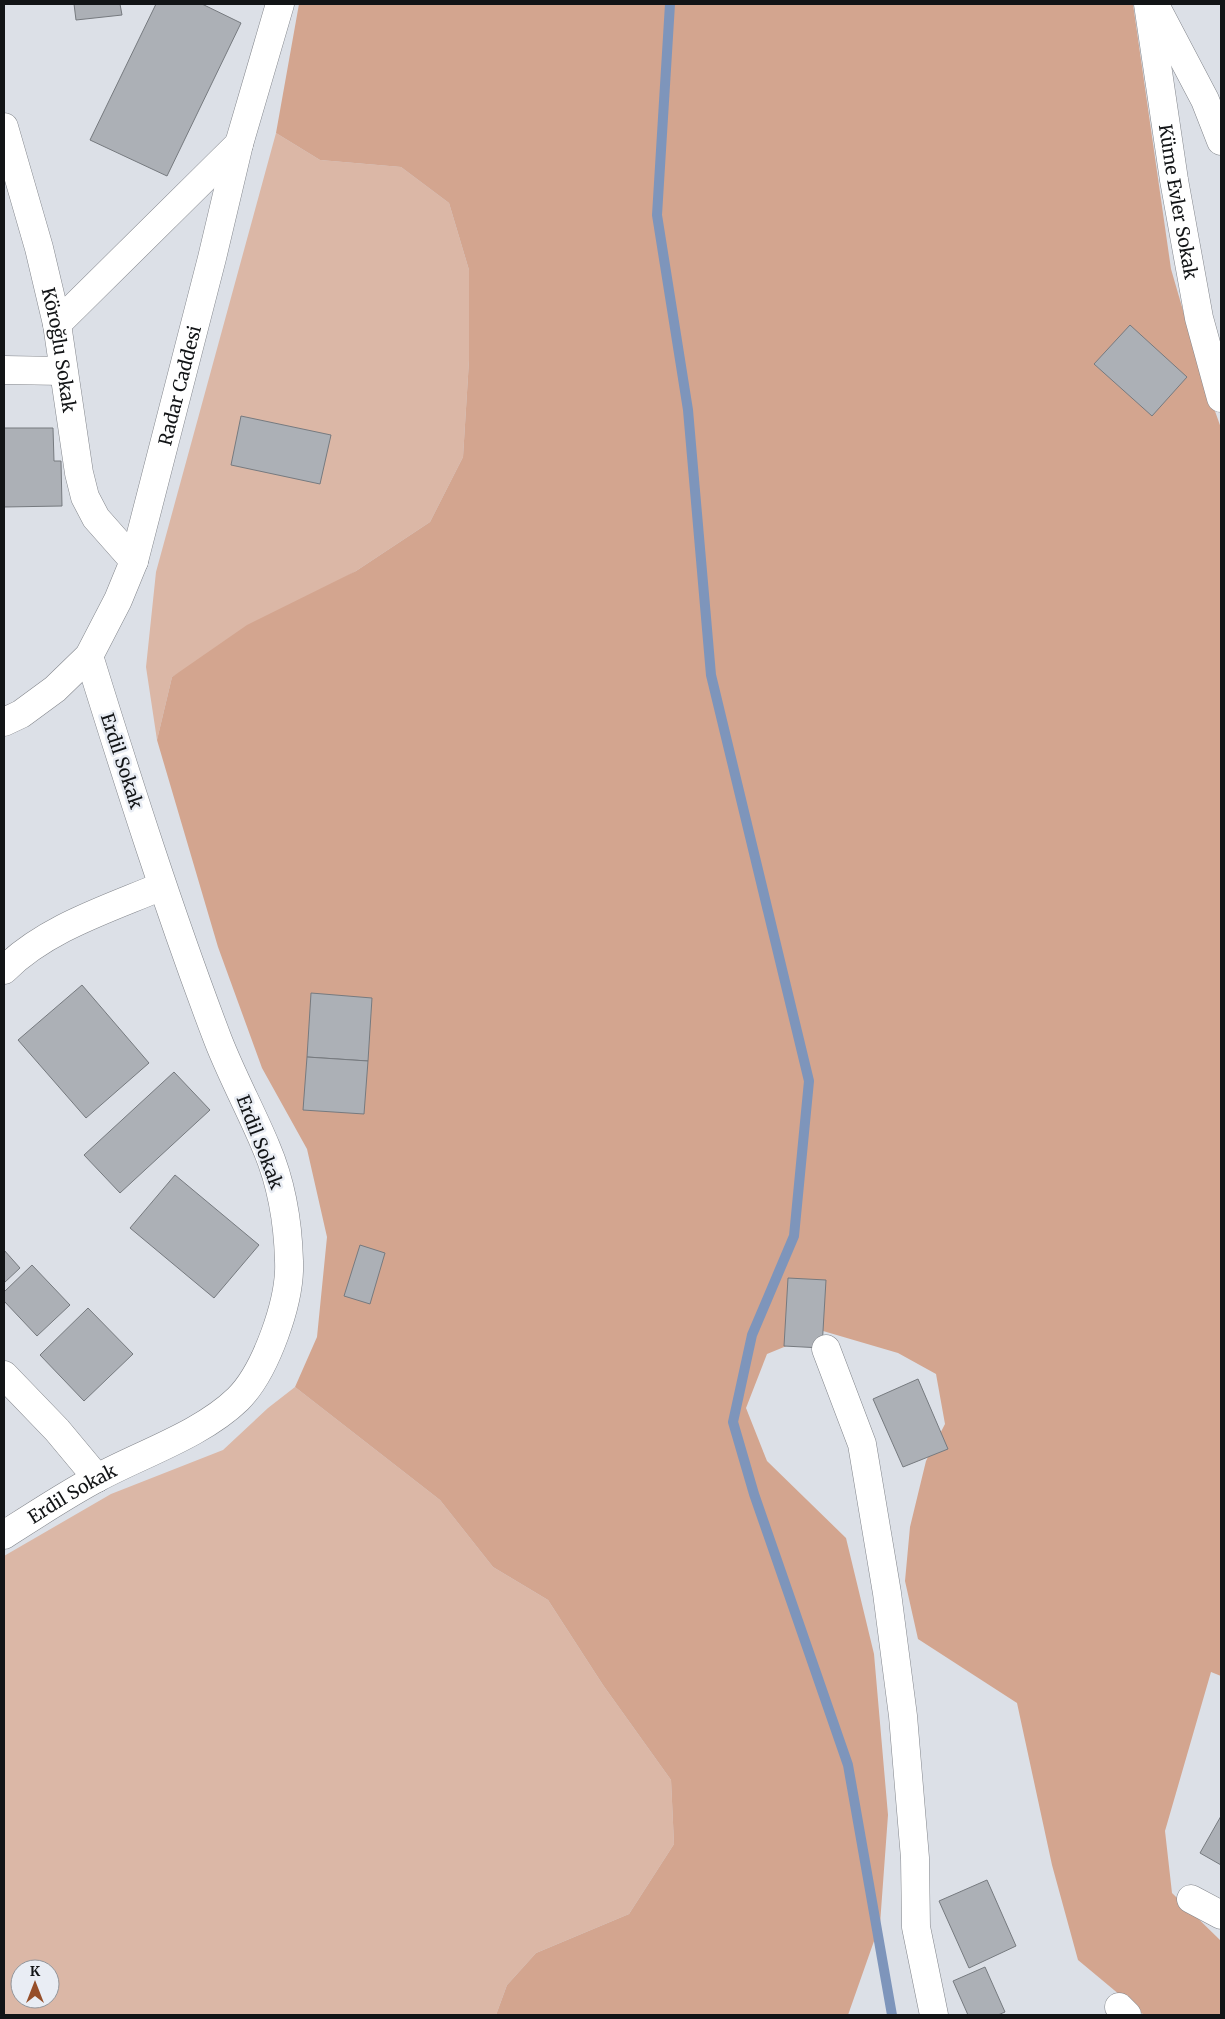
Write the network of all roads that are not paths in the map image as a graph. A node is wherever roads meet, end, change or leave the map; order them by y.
1 (280, 4) edge
2 (1148, 4) edge
3 (1155, 4) edge
4 (4, 127) edge
5 (1221, 141) edge
6 (239, 144) junction
7 (57, 324) junction
8 (4, 370) edge
9 (63, 371) junction
10 (1221, 398) edge
11 (134, 561) junction
12 (89, 656) junction
13 (4, 722) edge
14 (162, 886) junction
15 (4, 970) edge
16 (826, 1349) dead end
17 (4, 1376) edge
18 (96, 1478) junction
19 (4, 1534) edge
20 (1191, 1899) dead end
21 (1221, 1915) edge
22 (934, 2015) edge

1 - 6 street, Radar Caddesi
2 - 10 street, Küme Evler Sokak
3 - 5 street
4 - 7 street, Köroğlu Sokak
6 - 7 street
6 - 11 street, Radar Caddesi
7 - 9 street, Köroğlu Sokak
8 - 9 street
9 - 11 street, Köroğlu Sokak
11 - 12 street, Radar Caddesi
12 - 13 street, Radar Caddesi
12 - 14 street, Erdil Sokak
14 - 15 street
14 - 18 street, Erdil Sokak
16 - 22 street
17 - 18 street
18 - 19 street, Erdil Sokak
20 - 21 street

